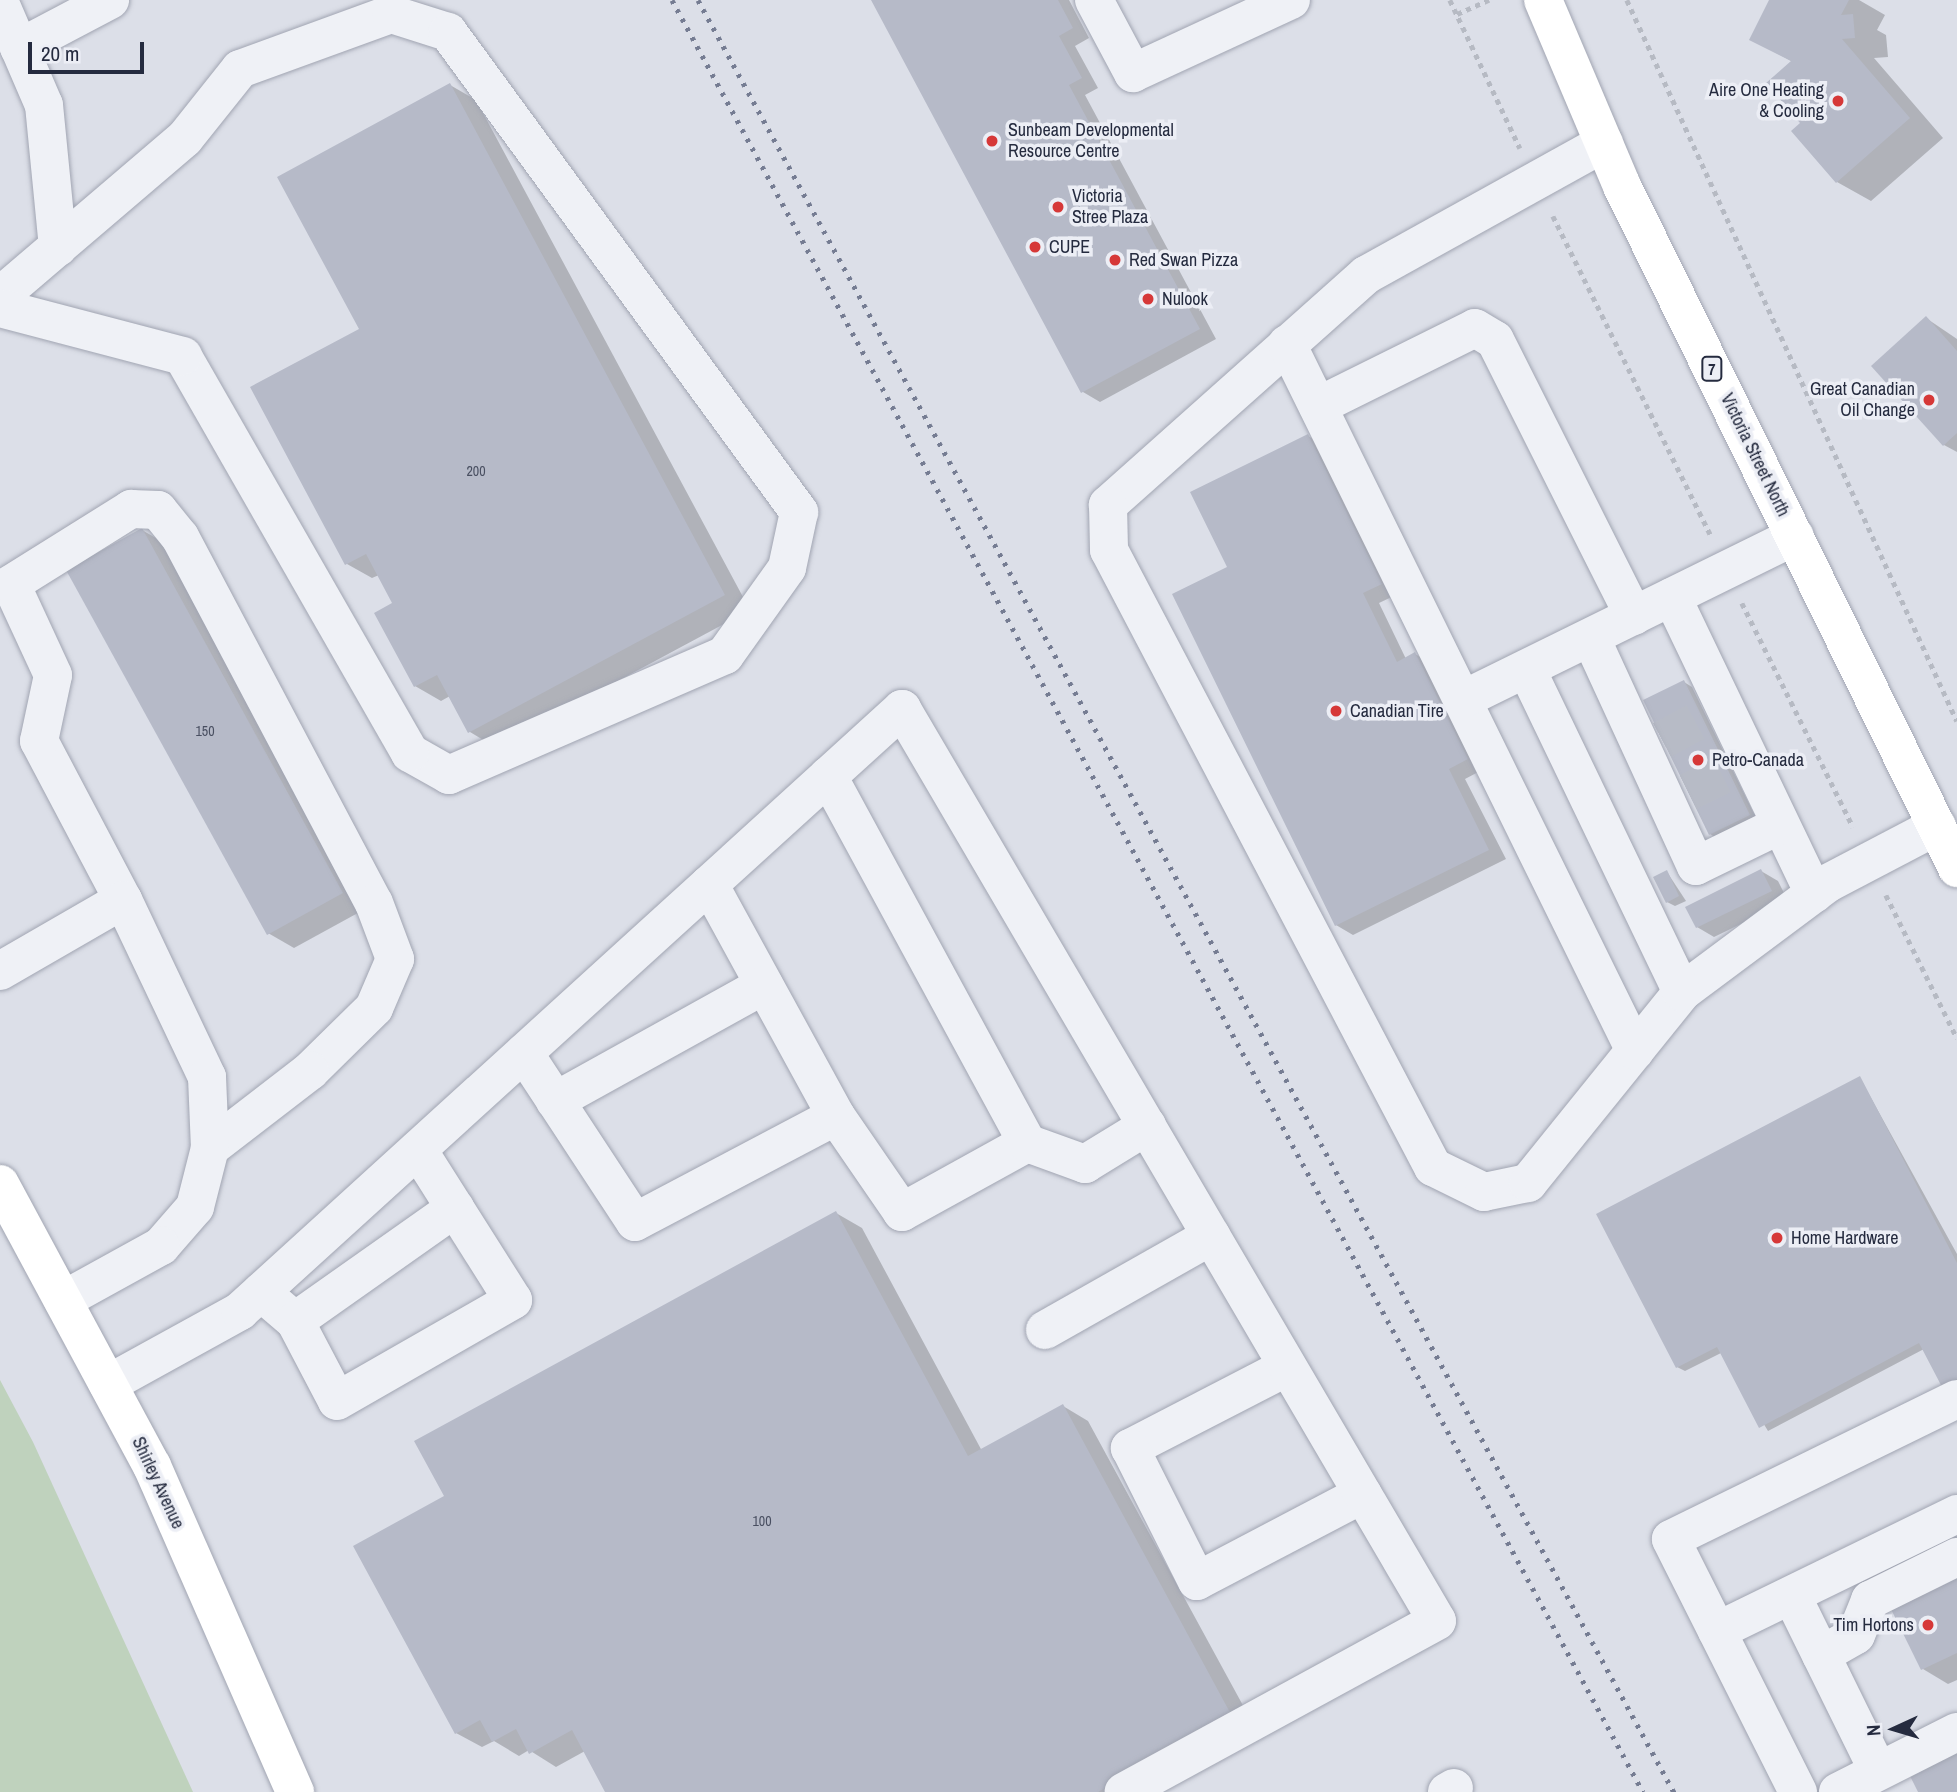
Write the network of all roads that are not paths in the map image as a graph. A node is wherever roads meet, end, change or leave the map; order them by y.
1 (110, 0) edge
2 (1094, 0) edge
3 (1290, 0) edge
4 (1543, 0) edge
5 (0, 3) edge
6 (422, 12) edge
7 (19, 48) junction
8 (1604, 143) junction
9 (58, 247) junction
10 (0, 296) edge
11 (0, 308) edge
12 (1287, 344) junction
13 (1318, 406) junction
14 (1795, 536) junction
15 (1672, 597) junction
16 (1633, 616) junction
17 (1591, 638) junction
18 (1527, 670) junction
19 (1462, 700) junction
20 (828, 776) junction
21 (1780, 825) junction
22 (1937, 826) junction
23 (1957, 868) edge
24 (709, 884) junction
25 (1814, 894) junction
26 (123, 900) junction
27 (0, 971) edge
28 (764, 985) junction
29 (1682, 992) junction
30 (1634, 1051) junction
31 (524, 1053) junction
32 (555, 1101) junction
33 (836, 1116) junction
34 (1147, 1126) junction
35 (1027, 1143) junction
36 (210, 1149) junction
37 (418, 1150) junction
38 (0, 1184) edge
39 (455, 1208) junction
40 (1210, 1236) junction
41 (261, 1292) junction
42 (63, 1300) junction
43 (295, 1321) junction
44 (1045, 1330) dead end
45 (1287, 1367) junction
46 (108, 1384) junction
47 (1957, 1399) edge
48 (1363, 1494) junction
49 (1957, 1514) edge
50 (1957, 1557) edge
51 (1792, 1596) junction
52 (1717, 1631) junction
53 (1821, 1655) junction
54 (1957, 1732) edge
55 (1878, 1772) junction
56 (295, 1792) edge
57 (1124, 1792) edge
58 (1798, 1792) edge
59 (1838, 1792) edge

1 - 7 lane
2 - 3 lane
4 - 8 main road, Victoria Street North / 7
5 - 7 lane
6 - 9 lane
6 - 11 lane
7 - 9 lane
8 - 12 lane
8 - 14 main road, Victoria Street North / 7
9 - 10 lane
12 - 13 lane
12 - 30 lane
13 - 16 lane
13 - 19 lane
14 - 15 lane
14 - 22 main road, Victoria Street North / 7
15 - 16 lane
15 - 21 lane
16 - 17 lane
17 - 18 lane
17 - 21 lane
18 - 19 lane
18 - 29 lane
19 - 30 lane
20 - 24 lane
20 - 34 lane
20 - 35 lane
21 - 25 lane
22 - 23 main road, Victoria Street North / 7
22 - 25 lane
24 - 28 lane
24 - 31 lane
25 - 29 lane
26 - 27 lane
26 - 36 lane
26 - 36 lane
28 - 32 lane
28 - 33 lane
29 - 30 lane
31 - 32 lane
31 - 37 lane
32 - 33 lane
33 - 35 lane
34 - 35 lane
34 - 40 lane
36 - 42 lane
37 - 39 lane
37 - 41 lane
38 - 42 main road, Shirley Avenue
39 - 43 lane
39 - 43 lane
40 - 44 lane
40 - 45 lane
41 - 43 lane
41 - 46 lane
42 - 46 main road, Shirley Avenue
45 - 48 lane
45 - 48 lane
46 - 56 main road, Shirley Avenue
47 - 52 lane
48 - 57 lane
49 - 51 lane
50 - 53 lane
51 - 52 lane
51 - 53 lane
52 - 58 lane
53 - 55 lane
54 - 55 lane
55 - 59 lane

